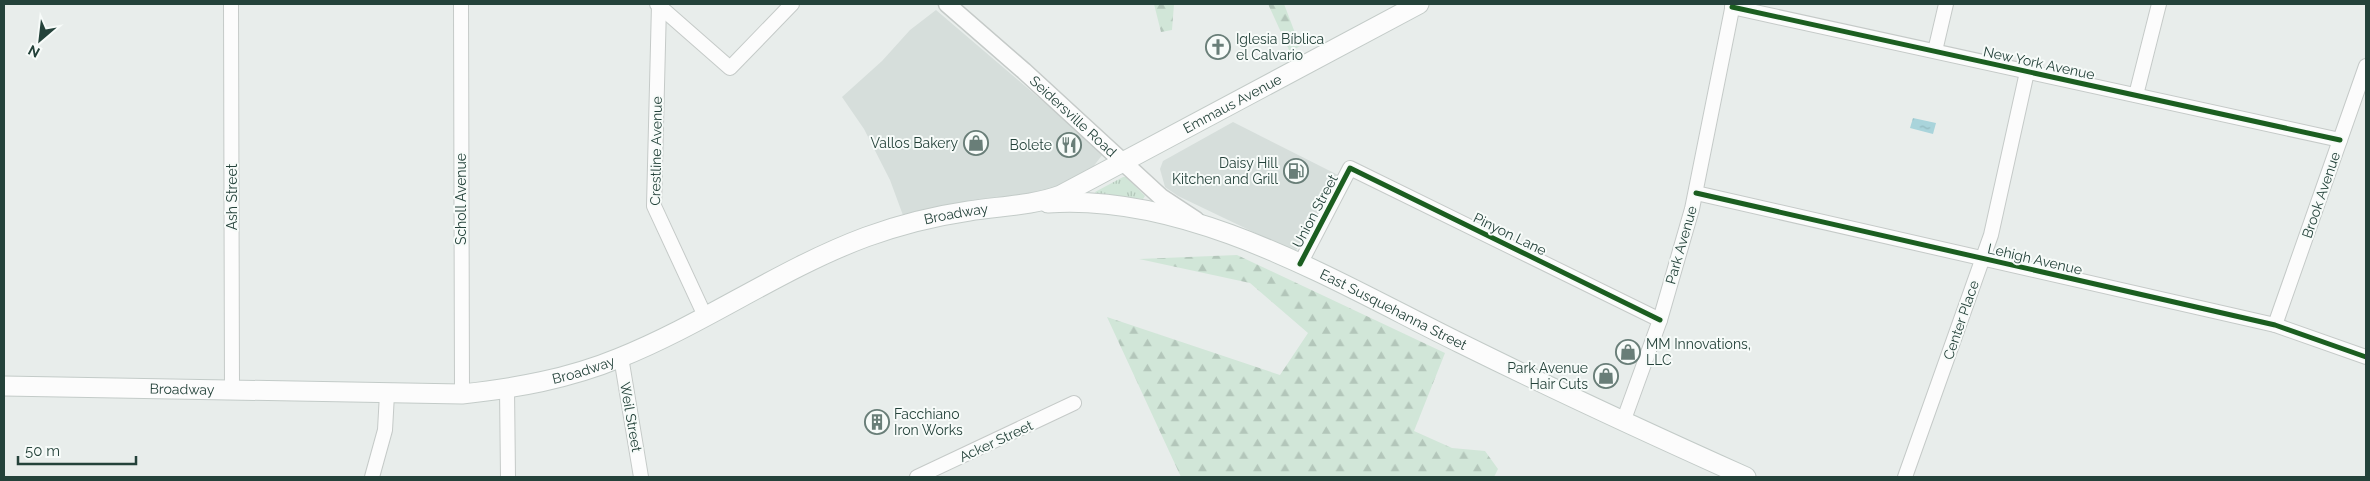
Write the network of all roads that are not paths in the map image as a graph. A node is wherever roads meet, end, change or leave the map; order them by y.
1 (231, 4) edge
2 (461, 4) edge
3 (792, 4) edge
4 (947, 4) edge
5 (1419, 4) edge
6 (1946, 4) edge
7 (2159, 4) edge
8 (658, 5) edge
9 (1733, 5) edge
10 (1935, 51) junction
11 (2366, 66) edge
12 (2027, 72) junction
13 (2136, 95) junction
14 (2340, 140) junction
15 (1124, 161) junction
16 (1350, 168) joint
17 (1696, 193) junction
18 (1024, 205) junction
19 (1203, 224) junction
20 (1983, 259) junction
21 (1300, 264) junction
22 (705, 316) junction
23 (1660, 320) junction
24 (2276, 325) junction
25 (2366, 357) edge
26 (621, 358) junction
27 (4, 386) edge
28 (507, 389) junction
29 (232, 391) junction
30 (387, 394) junction
31 (462, 394) junction
32 (1074, 403) dead end
33 (1624, 422) junction
34 (372, 477) edge
35 (508, 477) edge
36 (641, 477) edge
37 (918, 477) edge
38 (1746, 477) edge
39 (1906, 477) edge

1 - 29 street, Ash Street
2 - 31 street, Scholl Avenue
3 - 8 street
4 - 15 street, Seidersville Road
5 - 15 main road, Emmaus Avenue
6 - 10 street
7 - 13 street
8 - 22 street, Crestline Avenue
9 - 10 street, New York Avenue
9 - 17 street, Park Avenue
10 - 12 street, New York Avenue
11 - 14 street, Brook Avenue
12 - 13 street, New York Avenue
12 - 20 street, Center Place
13 - 14 street, New York Avenue
14 - 24 street, Brook Avenue
15 - 18 main road, Broadway
15 - 19 street, Seidersville Road
16 - 21 street, Union Street
16 - 23 street, Pinyon Lane
17 - 20 street, Lehigh Avenue
17 - 23 street, Park Avenue
18 - 19 main road, East Susquehanna Street
18 - 22 main road, Broadway
19 - 21 main road, East Susquehanna Street
20 - 24 street, Lehigh Avenue
20 - 39 street, Center Place
21 - 33 main road, East Susquehanna Street
22 - 26 main road, Broadway
23 - 33 street, Park Avenue
24 - 25 street, Lehigh Avenue
26 - 28 main road, Broadway
26 - 36 street, Weil Street
27 - 29 main road, Broadway
28 - 31 main road, Broadway
28 - 35 street
29 - 30 main road, Broadway
30 - 31 main road, Broadway
30 - 34 street
32 - 37 street, Acker Street
33 - 38 main road, East Susquehanna Street

